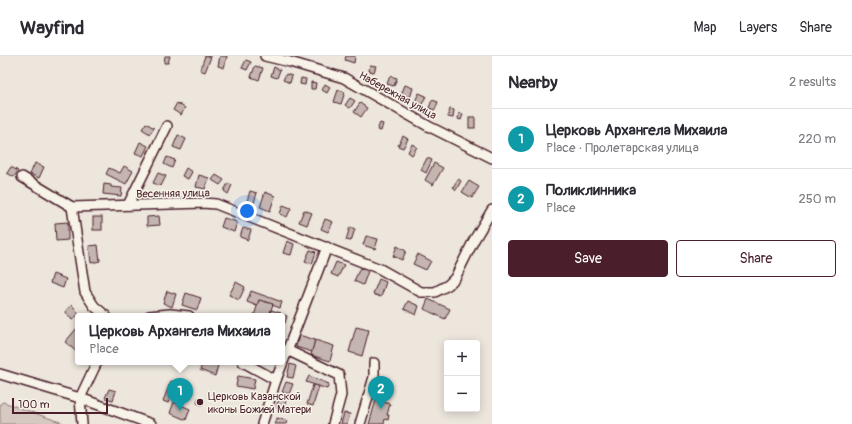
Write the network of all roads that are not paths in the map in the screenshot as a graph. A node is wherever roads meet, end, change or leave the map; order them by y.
1 (265, 56) edge
2 (167, 126) dead end
3 (492, 158) edge
4 (22, 178) dead end
5 (128, 205) junction
6 (72, 207) junction
7 (492, 210) edge
8 (327, 247) junction
9 (102, 313) edge
10 (287, 350) junction
11 (285, 355) edge
12 (374, 363) dead end
13 (96, 365) edge
14 (248, 365) edge
15 (282, 365) edge
16 (1, 376) edge
17 (276, 380) junction
18 (80, 398) junction
19 (82, 424) edge
20 (151, 424) edge
21 (262, 424) edge
22 (333, 424) edge
23 (360, 424) edge

1 - 3 street, Набережная улица
2 - 5 street
4 - 6 street
5 - 6 street, Весенняя улица
5 - 8 street, Весенняя улица
6 - 9 street
7 - 8 street, Весенняя улица
8 - 10 street
10 - 11 street
10 - 22 street
12 - 23 street
13 - 18 street
14 - 17 street
15 - 17 street
16 - 18 street
17 - 21 street
18 - 19 street
18 - 20 street

